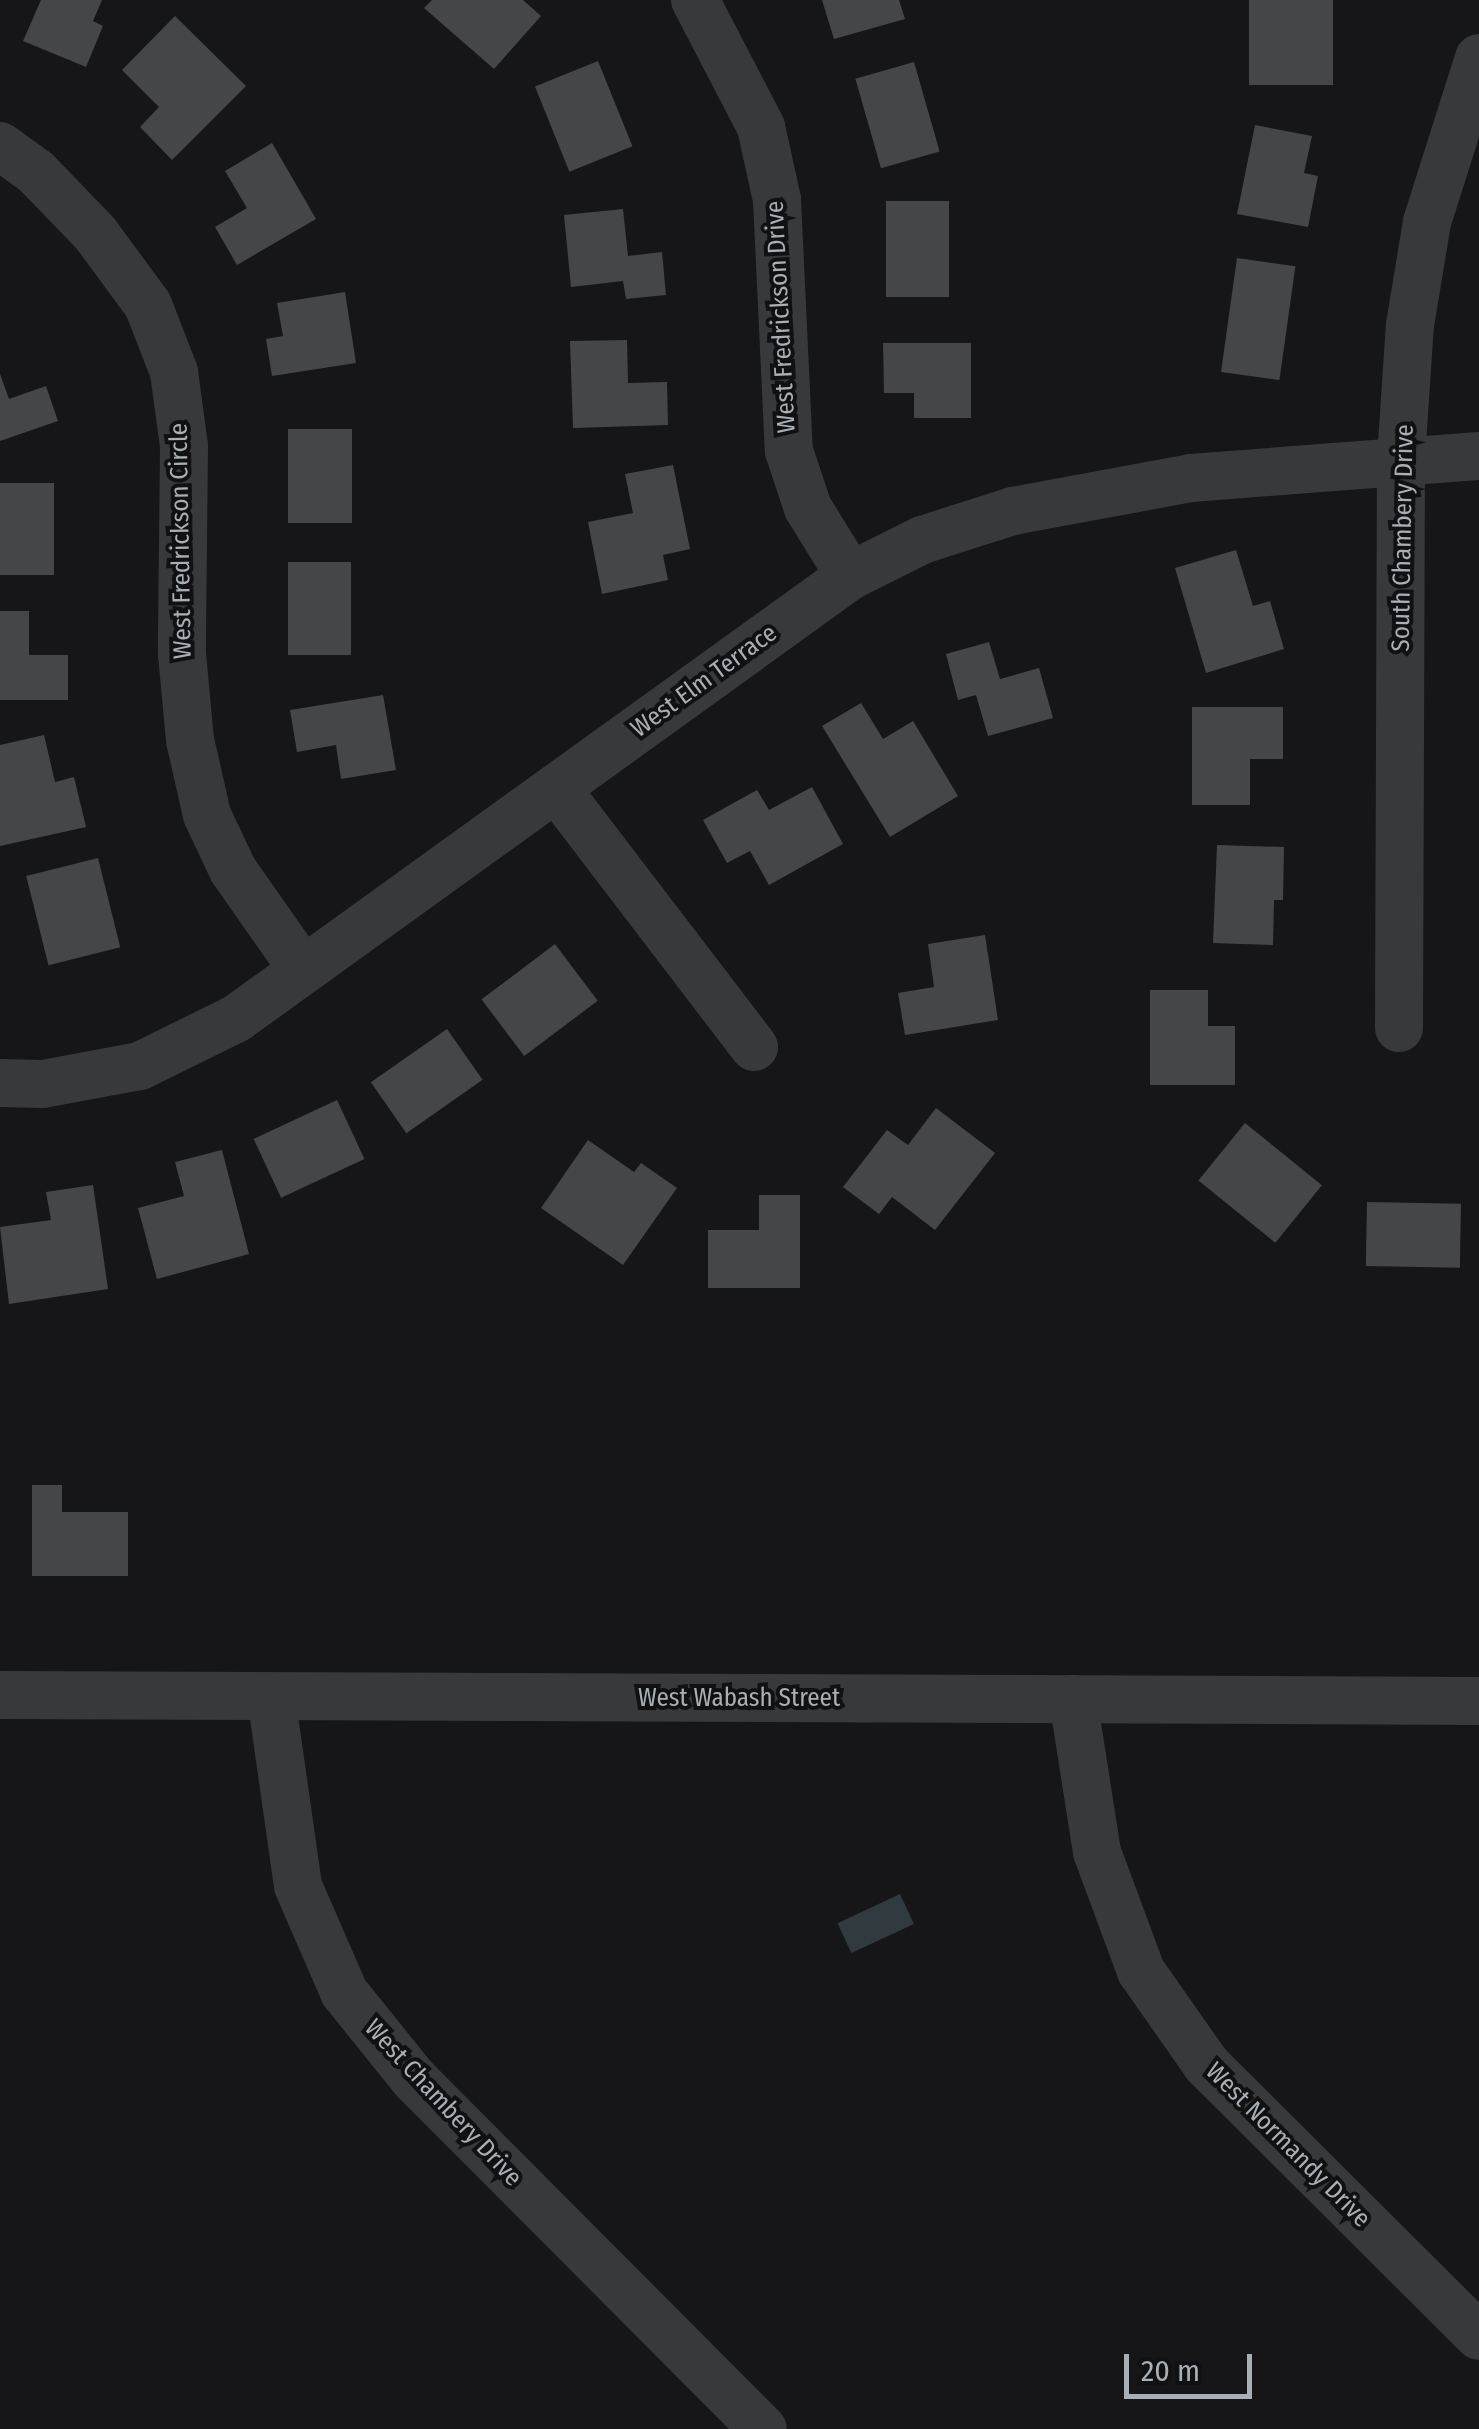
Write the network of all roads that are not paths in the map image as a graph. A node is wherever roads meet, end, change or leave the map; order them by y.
1 (695, 0) edge
2 (1479, 58) edge
3 (0, 146) edge
4 (1479, 456) edge
5 (1401, 459) junction
6 (850, 576) junction
7 (556, 788) junction
8 (303, 970) junction
9 (1399, 1028) dead end
10 (754, 1048) dead end
11 (0, 1083) edge
12 (0, 1695) edge
13 (271, 1696) junction
14 (1073, 1699) junction
15 (1479, 1701) edge
16 (1479, 2336) edge
17 (763, 2429) edge

1 - 6 street, West Fredrickson Drive
2 - 5 street, South Chambery Drive
3 - 8 street, West Fredrickson Circle
4 - 5 street, West Elm Terrace
5 - 6 street, West Elm Terrace
5 - 9 street, South Chambery Drive
6 - 7 street, West Elm Terrace
7 - 8 street, West Elm Terrace
7 - 10 street
8 - 11 street, West Elm Terrace
12 - 13 street, West Wabash Street
13 - 14 street, West Wabash Street
13 - 17 street, West Chambery Drive
14 - 15 street, West Wabash Street
14 - 16 street, West Normandy Drive

